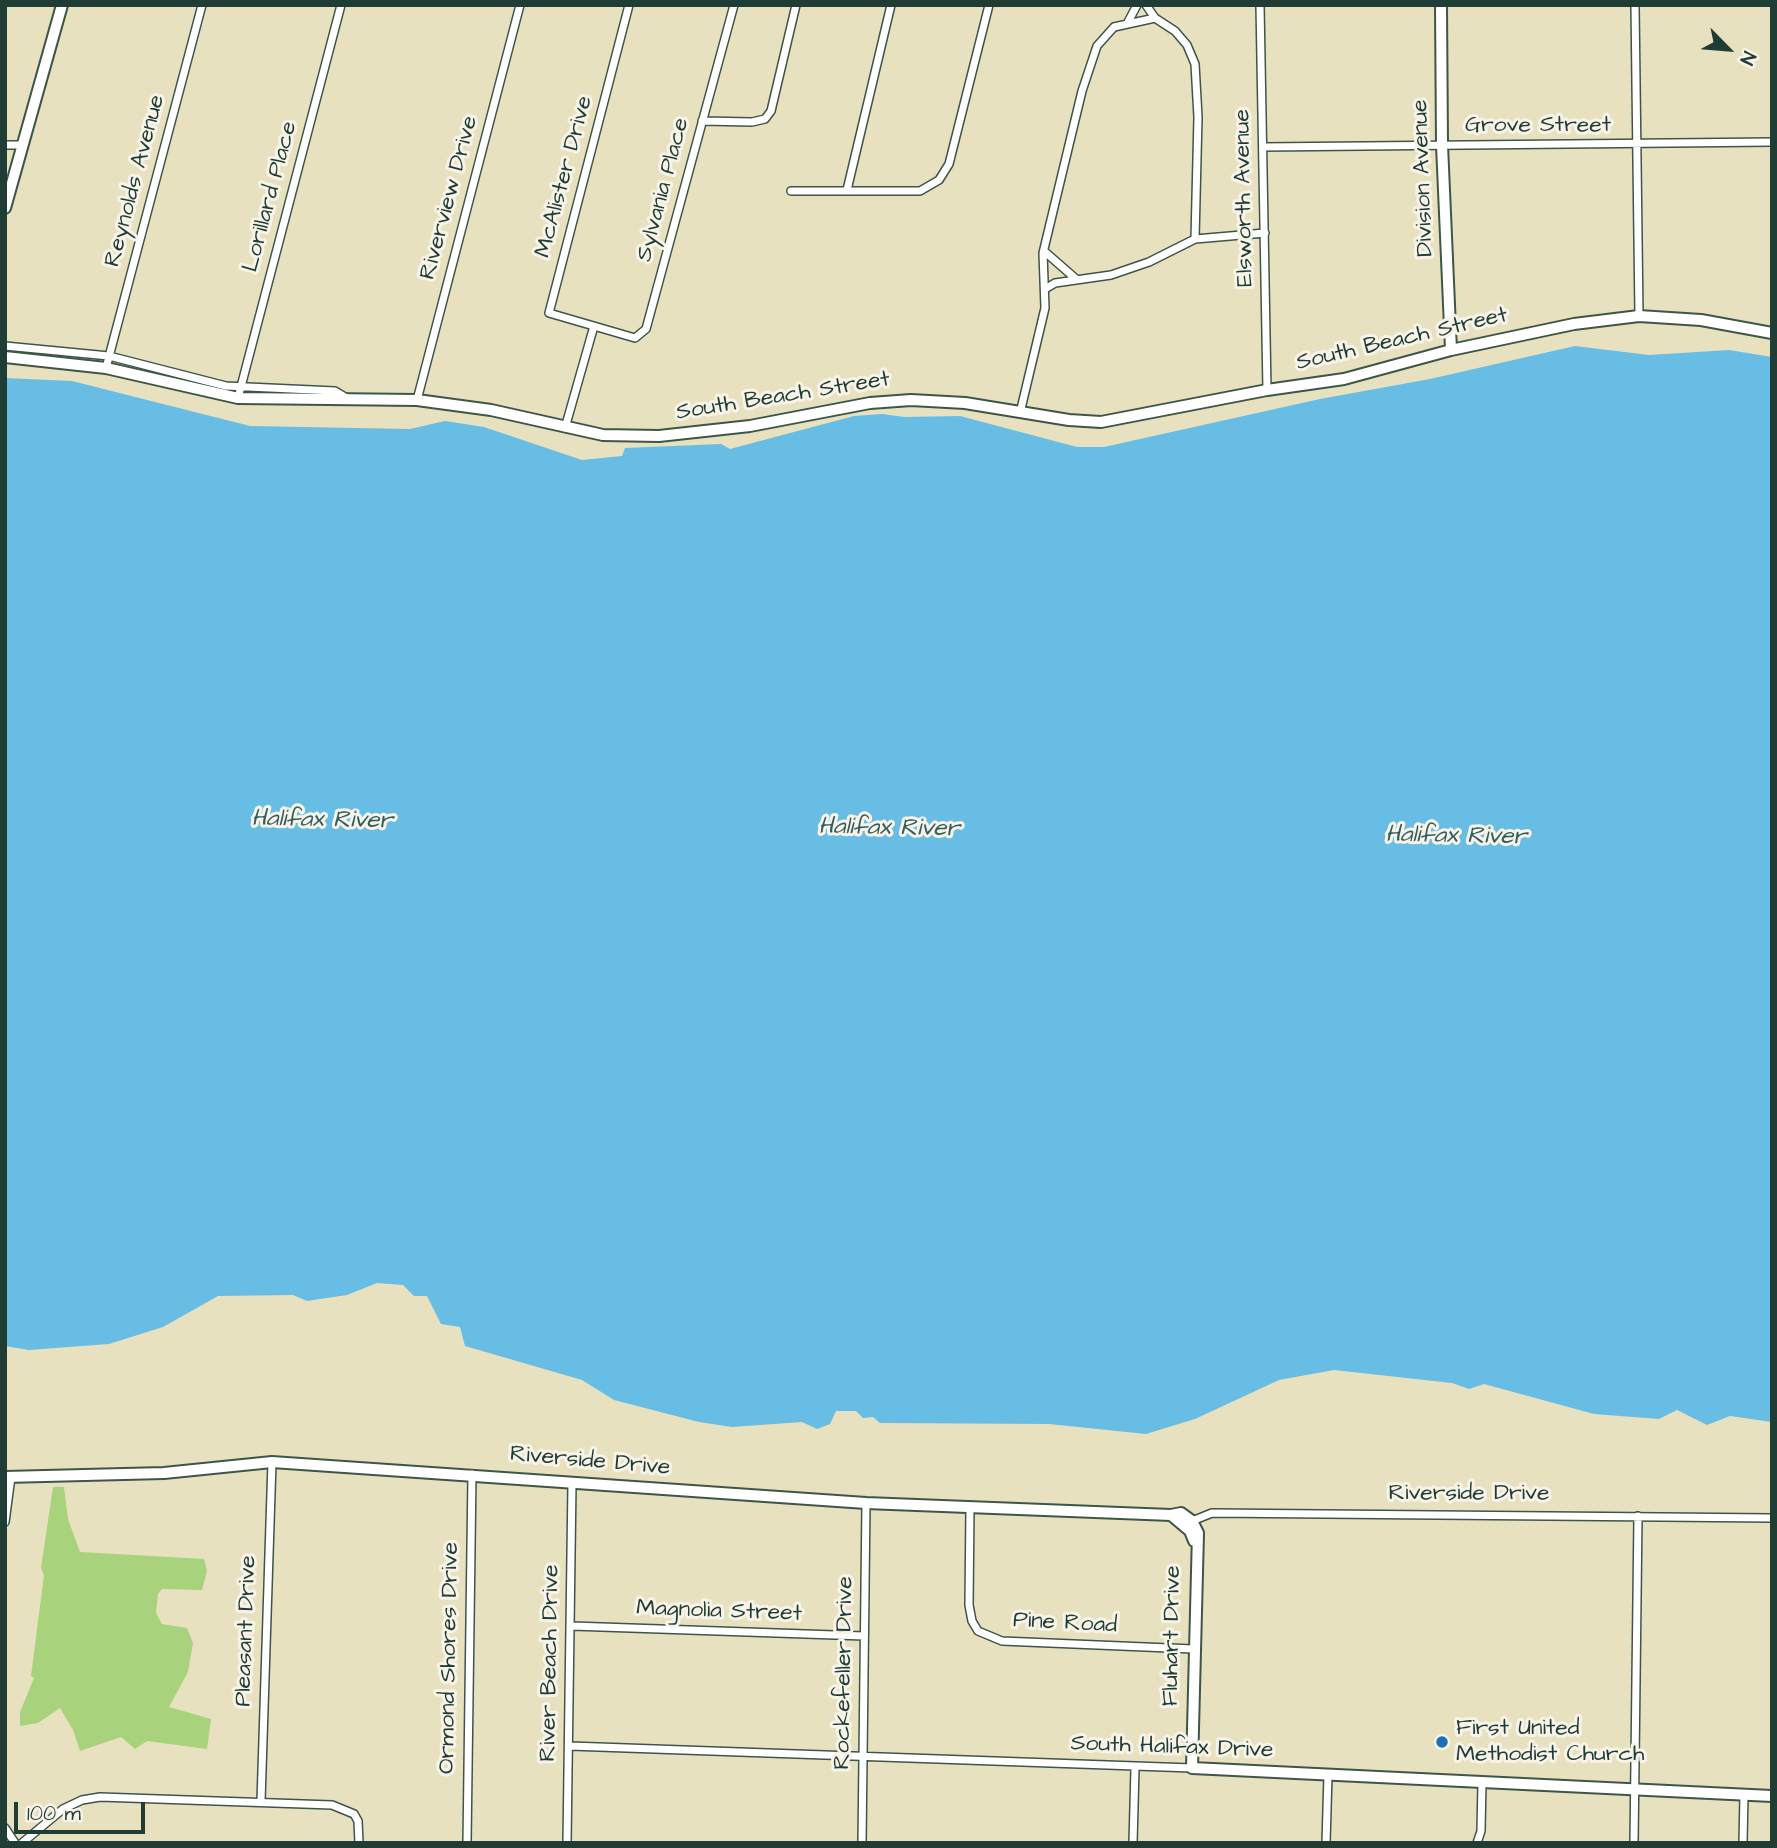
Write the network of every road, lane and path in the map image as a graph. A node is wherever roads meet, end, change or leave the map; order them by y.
1 (62, 5) edge
2 (202, 5) edge
3 (341, 5) edge
4 (520, 5) edge
5 (629, 5) edge
6 (734, 5) edge
7 (796, 5) edge
8 (891, 5) edge
9 (989, 5) edge
10 (1137, 5) edge
11 (1146, 5) edge
12 (1260, 5) edge
13 (1441, 5) edge
14 (1635, 5) edge
15 (1155, 18) junction
16 (1127, 24) junction
17 (702, 121) junction
18 (1772, 142) edge
19 (5, 145) edge
20 (22, 145) junction
21 (1442, 145) junction
22 (1637, 145) junction
23 (1263, 147) junction
24 (847, 190) junction
25 (791, 191) dead end
26 (5, 208) edge
27 (1265, 233) junction
28 (1195, 239) junction
29 (1044, 251) junction
30 (1076, 279) junction
31 (1045, 289) junction
32 (1639, 316) junction
33 (594, 326) junction
34 (1772, 333) edge
35 (5, 346) edge
36 (1451, 350) junction
37 (5, 356) edge
38 (108, 362) junction
39 (1267, 390) junction
40 (239, 393) junction
41 (417, 400) junction
42 (1020, 413) junction
43 (565, 429) junction
44 (272, 1462) junction
45 (472, 1474) junction
46 (8, 1477) edge
47 (572, 1483) junction
48 (866, 1503) junction
49 (970, 1507) junction
50 (1638, 1516) junction
51 (1772, 1518) edge
52 (5, 1522) edge
53 (1187, 1522) junction
54 (572, 1626) junction
55 (864, 1636) junction
56 (1193, 1649) junction
57 (570, 1746) junction
58 (863, 1757) junction
59 (1135, 1768) junction
60 (1192, 1768) junction
61 (1328, 1775) junction
62 (1482, 1783) junction
63 (1635, 1790) junction
64 (1744, 1795) junction
65 (1772, 1796) edge
66 (261, 1801) junction
67 (5, 1828) edge
68 (1481, 1831) junction
69 (15, 1843) edge
70 (22, 1843) edge
71 (359, 1843) edge
72 (467, 1843) edge
73 (567, 1843) edge
74 (862, 1843) edge
75 (1133, 1843) edge
76 (1326, 1843) edge
77 (1477, 1843) edge
78 (1483, 1843) edge
79 (1634, 1843) edge
80 (1743, 1843) edge

1 - 20 street
2 - 38 street, Reynolds Avenue
3 - 40 street, Lorillard Place
4 - 41 street, Riverview Drive
5 - 33 street, McAlister Drive
6 - 17 street, Sylvania Place
7 - 17 street
8 - 24 street
9 - 24 street
10 - 16 street
11 - 15 street
12 - 23 street, Elsworth Avenue
13 - 21 street, Division Avenue
14 - 22 street
15 - 16 street
15 - 28 street
16 - 29 street
17 - 33 street, Sylvania Place
18 - 22 street, Grove Street
19 - 20 street
20 - 26 street
21 - 22 street, Grove Street
21 - 23 street, Grove Street
21 - 36 street, Division Avenue
22 - 32 street
23 - 27 street, Elsworth Avenue
24 - 25 street
27 - 28 street
27 - 39 street, Elsworth Avenue
28 - 30 street
29 - 30 street
29 - 31 street
30 - 31 street
31 - 42 street
32 - 34 street, South Beach Street
32 - 36 street, South Beach Street
33 - 43 street
35 - 38 street
36 - 39 street, South Beach Street
37 - 38 street, South Beach Street
38 - 40 street, South Beach Street
39 - 42 street, South Beach Street
40 - 41 street, South Beach Street
41 - 43 street, South Beach Street
42 - 43 street, South Beach Street
44 - 45 street, Riverside Drive
44 - 46 street, Riverside Drive
44 - 66 street, Pleasant Drive
45 - 47 street, Riverside Drive
45 - 72 street, Ormond Shores Drive
46 - 52 street
47 - 48 street, Riverside Drive
47 - 54 street, River Beach Drive
48 - 49 street, Riverside Drive
48 - 55 street, Rockefeller Drive
49 - 53 street, Riverside Drive
49 - 56 street, Pine Road
50 - 51 street, Riverside Drive
50 - 53 street, Riverside Drive
50 - 63 street
53 - 56 street, Fluhart Drive
54 - 55 street, Magnolia Street
54 - 57 street, River Beach Drive
55 - 58 street, Rockefeller Drive
56 - 60 street, Fluhart Drive
57 - 58 street, South Halifax Drive
57 - 73 street, River Beach Drive
58 - 59 street, South Halifax Drive
58 - 74 street, Rockefeller Drive
59 - 60 street, South Halifax Drive
59 - 75 street
60 - 61 street, South Halifax Drive
61 - 62 street, South Halifax Drive
61 - 76 street
62 - 63 street, South Halifax Drive
62 - 68 street
63 - 64 street, South Halifax Drive
63 - 79 street
64 - 65 street, South Halifax Drive
64 - 80 street
66 - 70 street
66 - 71 street
67 - 69 street
68 - 77 street
68 - 78 street

